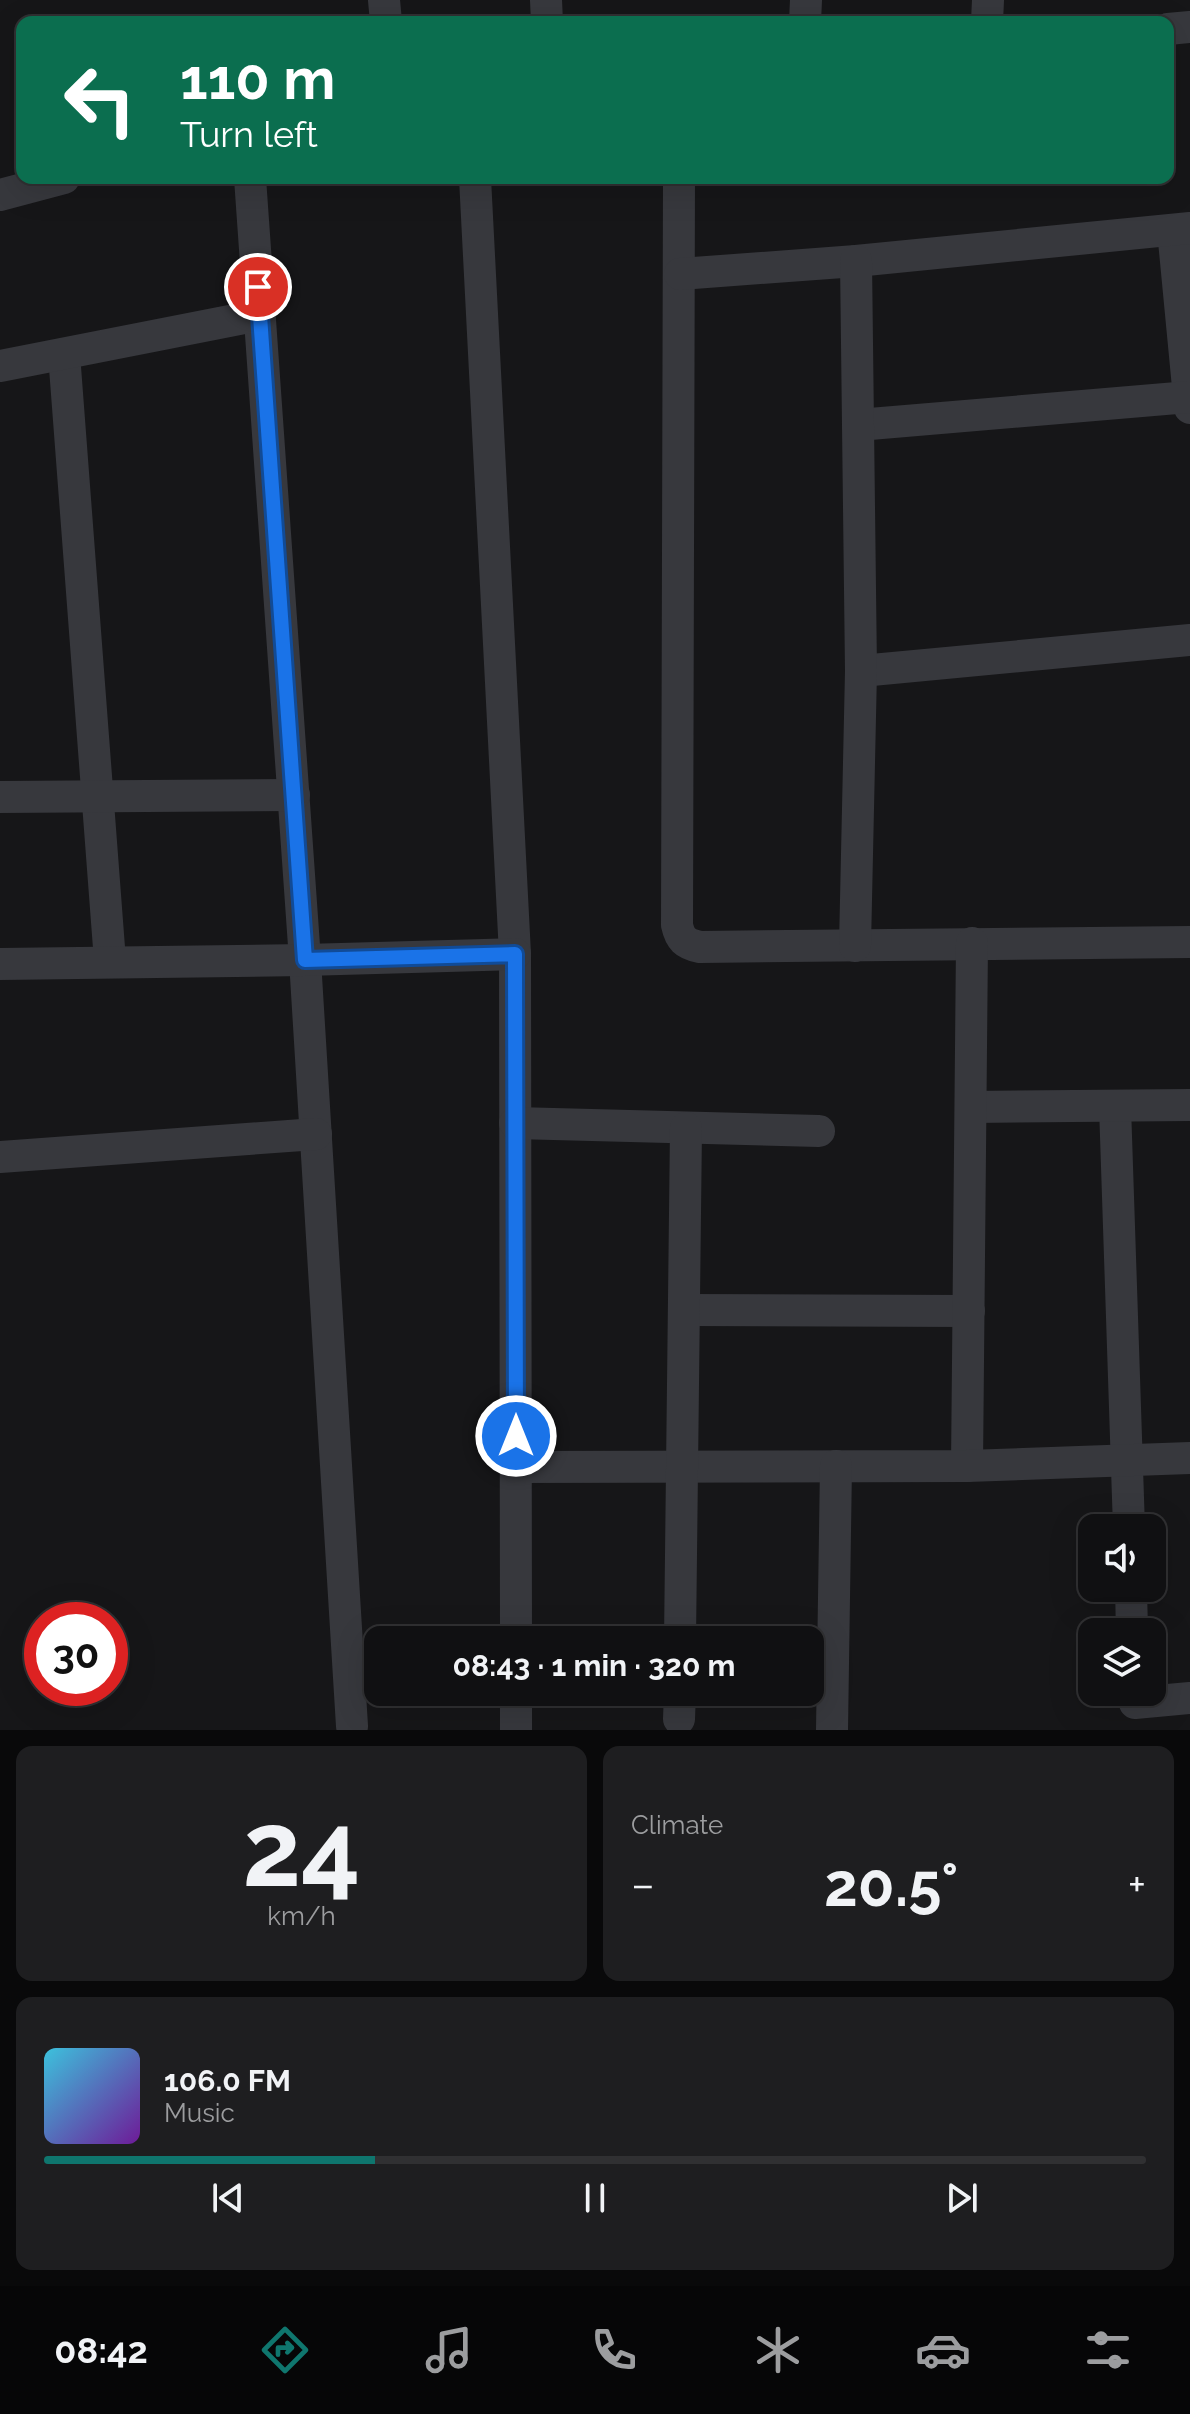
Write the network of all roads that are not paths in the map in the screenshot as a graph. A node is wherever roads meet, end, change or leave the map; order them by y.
1 (41, 184) edge
2 (250, 184) edge
3 (475, 184) edge
4 (679, 184) edge
5 (0, 195) edge
6 (1182, 229) edge
7 (856, 261) junction
8 (680, 274) junction
9 (260, 315) junction
10 (64, 354) junction
11 (0, 366) edge
12 (1189, 397) edge
13 (1190, 408) edge
14 (858, 425) junction
15 (1190, 640) edge
16 (861, 671) junction
17 (294, 795) junction
18 (0, 797) edge
19 (98, 797) junction
20 (1190, 942) edge
21 (972, 943) junction
22 (855, 946) junction
23 (515, 954) junction
24 (305, 960) junction
25 (110, 961) junction
26 (0, 964) edge
27 (1190, 1105) edge
28 (1115, 1106) junction
29 (971, 1107) junction
30 (515, 1123) junction
31 (686, 1128) junction
32 (819, 1131) dead end
33 (316, 1134) junction
34 (0, 1157) edge
35 (684, 1310) junction
36 (969, 1311) junction
37 (1190, 1458) edge
38 (1127, 1460) junction
39 (836, 1466) junction
40 (967, 1466) junction
41 (516, 1467) junction
42 (682, 1467) junction
43 (1129, 1514) edge
44 (516, 1626) edge
45 (680, 1626) edge
46 (1190, 1698) edge
47 (516, 1706) edge
48 (1135, 1708) edge
49 (352, 1726) dead end
50 (516, 1730) edge
51 (832, 1730) edge

1 - 5 street
2 - 9 street
3 - 23 street
4 - 8 street
6 - 7 street
6 - 12 street
7 - 8 street
7 - 14 street
8 - 22 street
9 - 10 street
9 - 17 street
10 - 11 street
10 - 19 street
12 - 13 street
12 - 14 street
14 - 16 street
15 - 16 street
16 - 22 street
17 - 19 street
17 - 24 street
18 - 19 street
19 - 25 street
20 - 21 street
21 - 22 street
21 - 29 street
23 - 24 street
23 - 30 street
24 - 25 street
24 - 33 street
25 - 26 street
27 - 28 street
28 - 29 street
28 - 38 street
29 - 36 street
30 - 31 street
30 - 41 street
31 - 32 street
31 - 35 street
33 - 34 street
33 - 49 street
35 - 36 street
35 - 42 street
36 - 40 street
37 - 38 street
38 - 40 street
38 - 43 street
39 - 40 street
39 - 42 street
39 - 51 street
41 - 42 street
41 - 44 street
42 - 45 street
46 - 48 street
47 - 50 street

